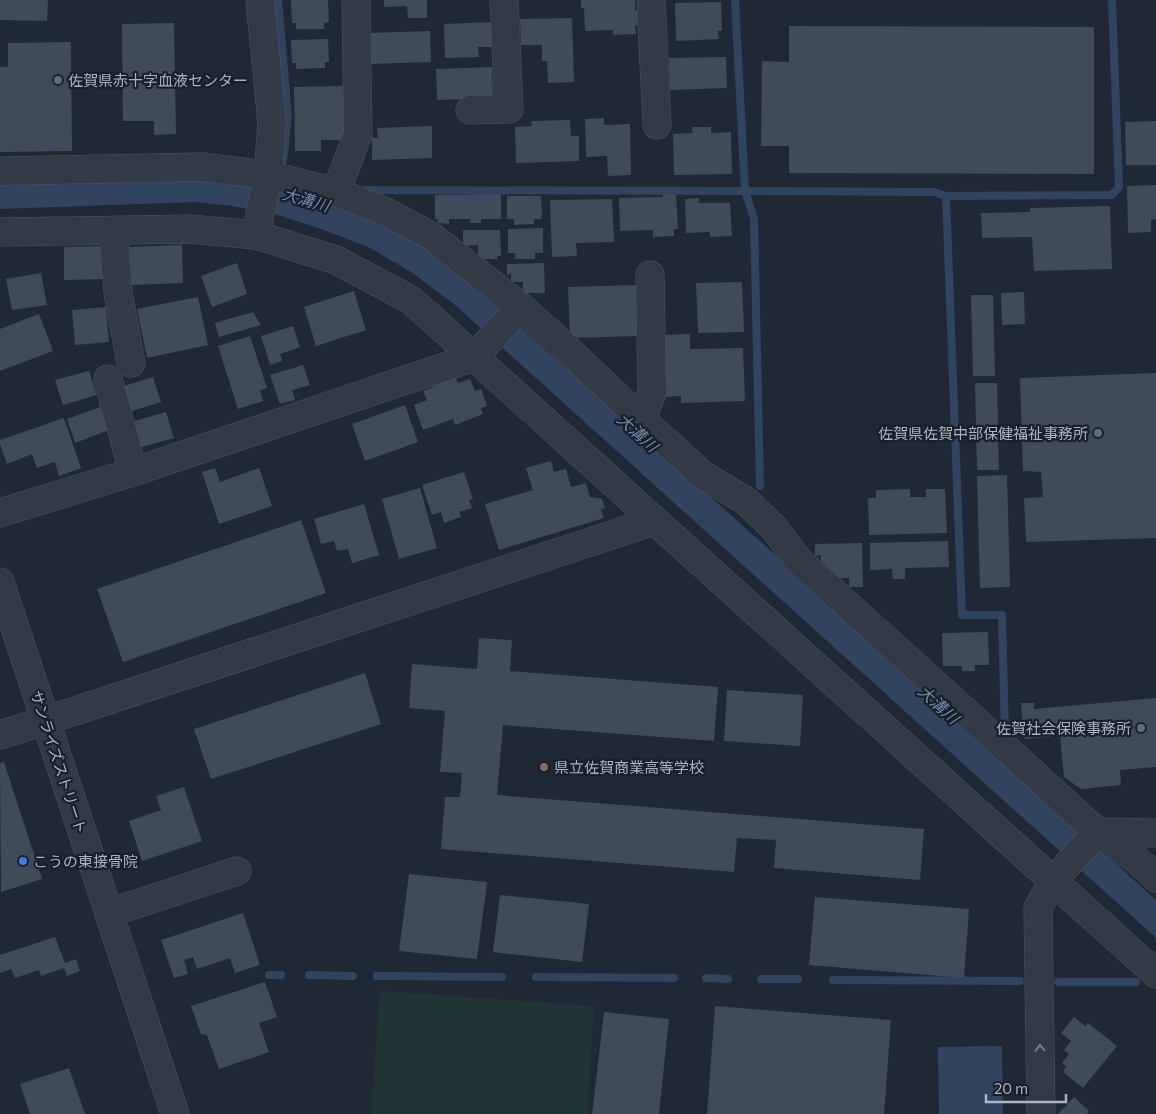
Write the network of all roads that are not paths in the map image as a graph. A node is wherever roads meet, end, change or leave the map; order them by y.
1 (260, 0) edge
2 (356, 0) edge
3 (504, 0) edge
4 (651, 0) edge
5 (470, 110) dead end
6 (657, 125) dead end
7 (0, 171) edge
8 (268, 175) junction
9 (336, 192) junction
10 (258, 227) junction
11 (113, 230) junction
12 (0, 232) edge
13 (650, 275) dead end
14 (521, 307) junction
15 (480, 350) junction
16 (131, 363) dead end
17 (108, 379) dead end
18 (642, 420) junction
19 (133, 472) junction
20 (0, 513) edge
21 (654, 520) junction
22 (0, 582) edge
23 (45, 720) junction
24 (0, 735) edge
25 (1097, 832) junction
26 (1156, 833) edge
27 (237, 871) dead end
28 (1059, 874) junction
29 (1156, 878) edge
30 (109, 913) junction
31 (1156, 974) edge
32 (175, 1114) edge
33 (1041, 1114) edge

1 - 8 street
2 - 9 street
3 - 5 street
4 - 6 street
7 - 8 street
8 - 9 street
8 - 10 street
9 - 14 street
10 - 11 street
10 - 15 street
11 - 12 street
11 - 16 street
13 - 18 street
14 - 15 street
14 - 18 street
15 - 19 street
15 - 21 street
17 - 19 street
18 - 25 street
19 - 20 street
21 - 23 street
21 - 28 street
22 - 23 street, サンライズストリート
23 - 24 street
23 - 30 street, サンライズストリート
25 - 26 street
25 - 28 street
25 - 29 street
27 - 30 street
28 - 31 street
33 -> 28 street
30 - 32 street, サンライズストリート

